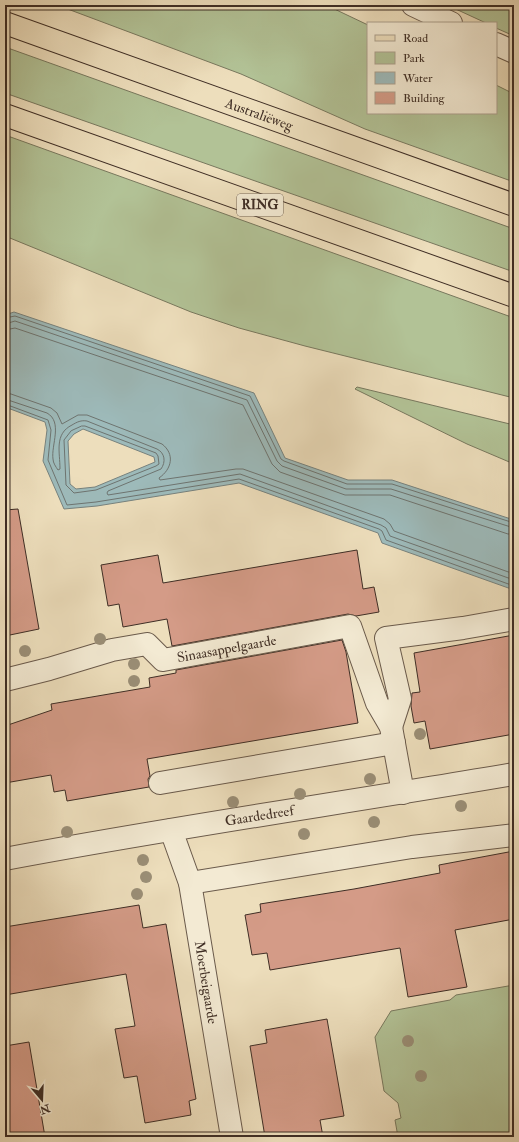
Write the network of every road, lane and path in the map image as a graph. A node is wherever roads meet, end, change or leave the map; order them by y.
1 (413, 5) edge
2 (449, 22) edge
3 (5, 23) edge
4 (497, 44) edge
5 (514, 52) edge
6 (5, 115) edge
7 (514, 205) edge
8 (514, 296) edge
9 (514, 619) edge
10 (5, 680) edge
11 (392, 735) junction
12 (514, 774) edge
13 (160, 783) dead end
14 (403, 793) junction
15 (171, 830) junction
16 (514, 835) edge
17 (5, 859) edge
18 (190, 883) junction
19 (232, 1137) edge

1 - 2 street
3 - 7 main road, Australiëweg
4 - 5 street
6 - 8 main road, RING
9 - 11 street, Sinaasappelgaarde
10 - 11 street, Sinaasappelgaarde
11 - 13 street
11 - 14 street, Sinaasappelgaarde
12 - 14 street, Gaardedreef
14 - 15 street, Gaardedreef
15 - 17 street, Gaardedreef
15 - 18 street, Moerbeigaarde
16 - 18 street
18 - 19 street, Moerbeigaarde

